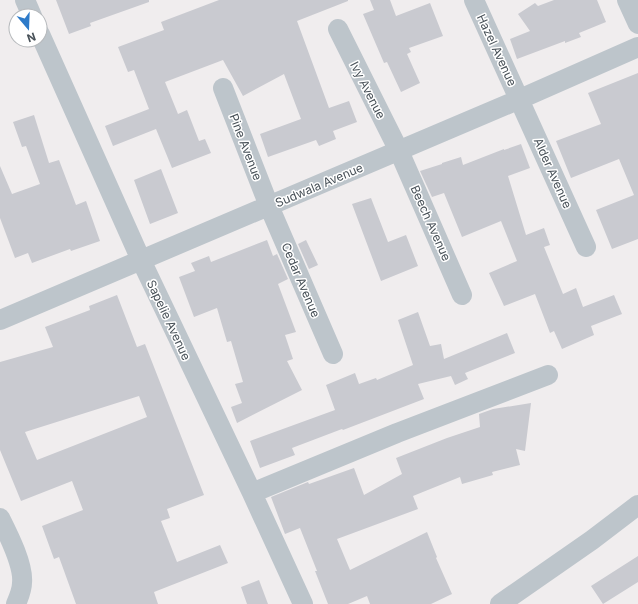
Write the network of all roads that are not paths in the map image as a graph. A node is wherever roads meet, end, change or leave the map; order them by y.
1 (474, 0) edge
2 (626, 0) edge
3 (638, 24) edge
4 (338, 29) dead end
5 (638, 47) edge
6 (46, 48) edge
7 (223, 88) dead end
8 (520, 99) junction
9 (399, 151) junction
10 (269, 206) junction
11 (586, 247) dead end
12 (141, 260) junction
13 (462, 295) dead end
14 (0, 320) edge
15 (333, 354) dead end
16 (548, 375) dead end
17 (252, 493) junction
18 (638, 505) edge
19 (0, 518) edge
20 (16, 604) edge
21 (302, 604) edge
22 (500, 604) edge

1 - 8 street, Hazel Avenue
2 - 3 street
4 - 9 street, Ivy Avenue
5 - 8 street, Sudwala Avenue
6 - 12 street, Sapelie Avenue
7 - 10 street, Pine Avenue
8 - 9 street, Sudwala Avenue
8 - 11 street, Alder Avenue
9 - 10 street, Sudwala Avenue
9 - 13 street, Beech Avenue
10 - 12 street, Sudwala Avenue
10 - 15 street, Cedar Avenue
12 - 14 street, Sudwala Avenue
12 - 17 street, Sapelie Avenue
16 - 17 street
17 - 21 street, Sapelie Avenue
18 - 22 street
19 - 20 street

